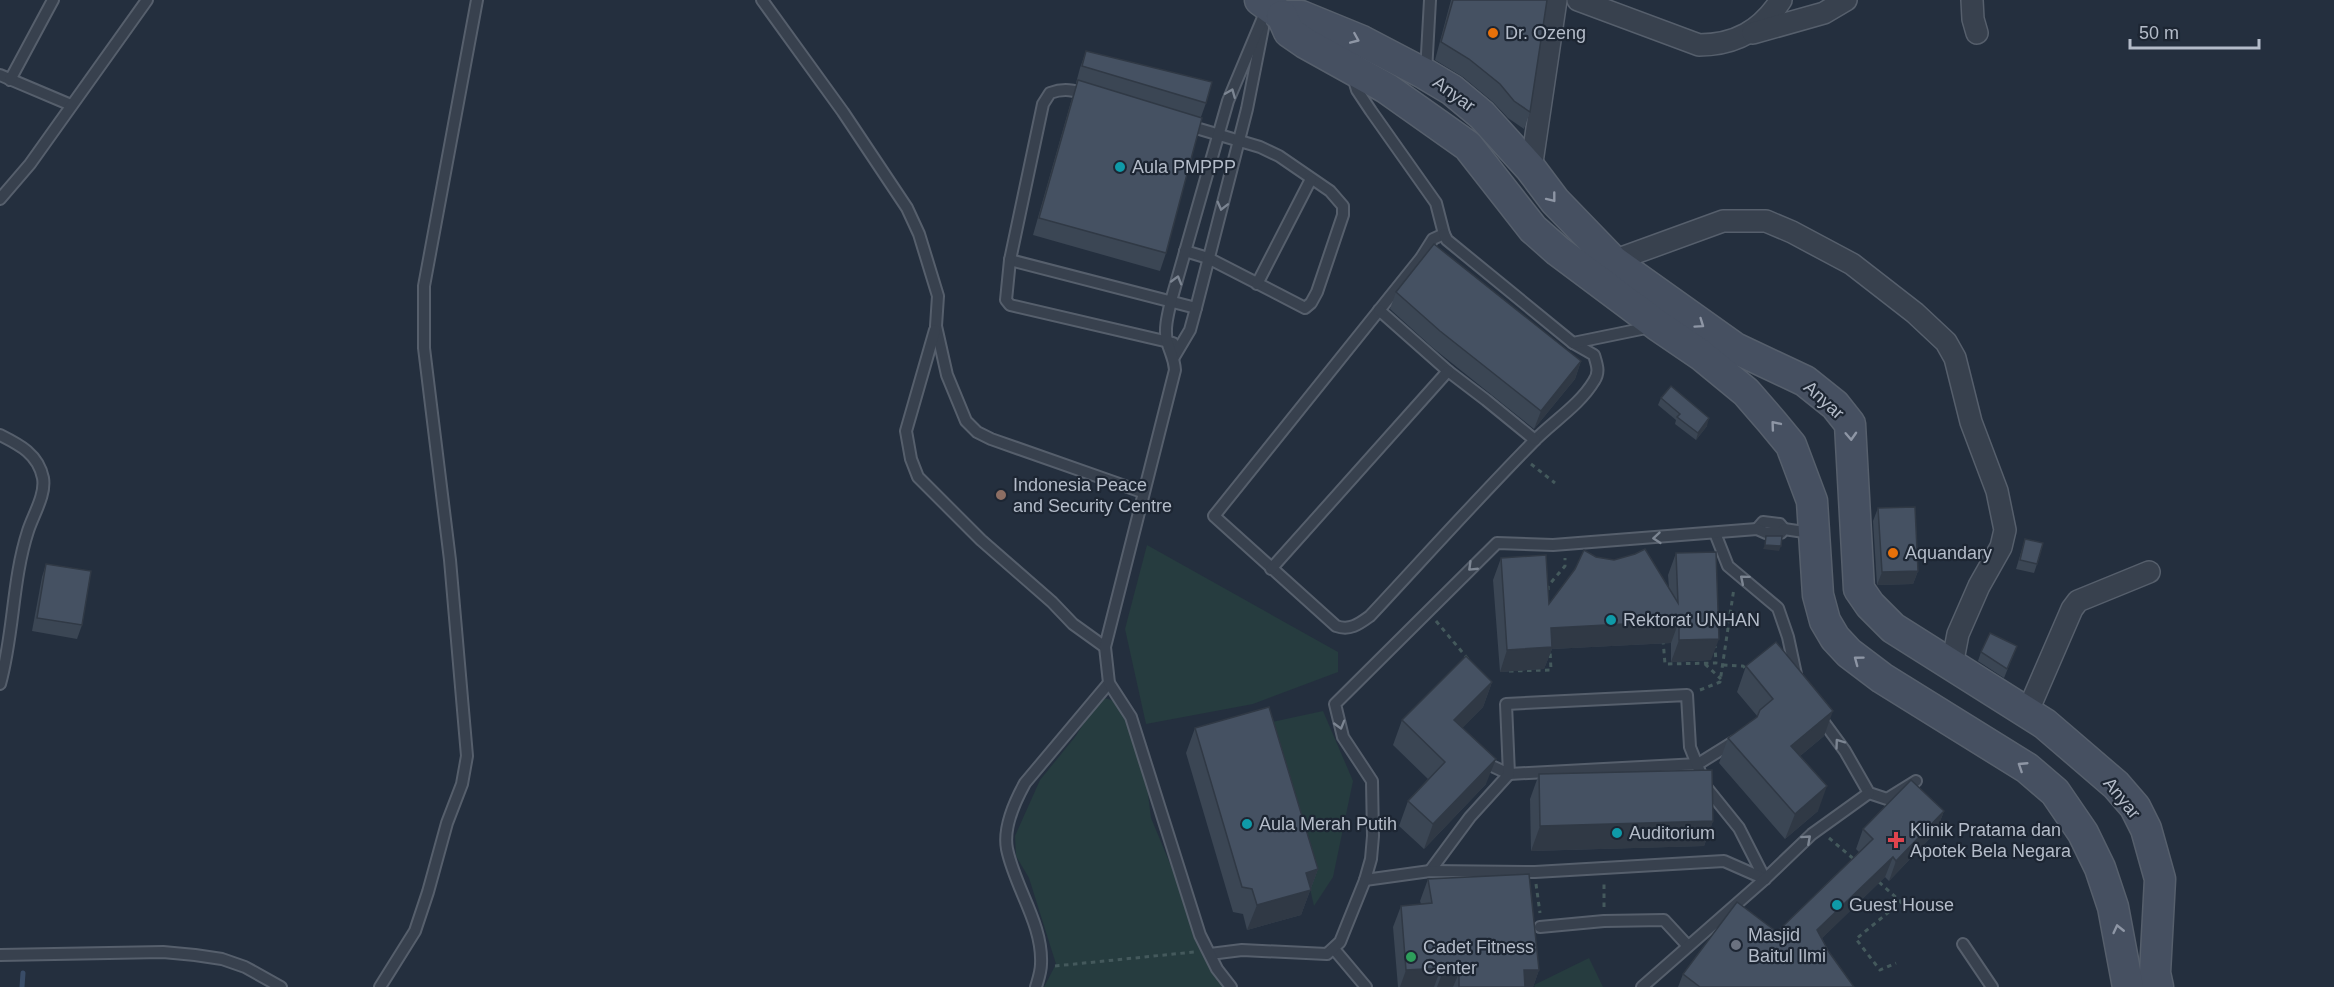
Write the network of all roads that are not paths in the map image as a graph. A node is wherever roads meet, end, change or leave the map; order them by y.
1 (53, 0) edge
2 (147, 0) edge
3 (477, 0) edge
4 (762, 0) edge
5 (1430, 0) edge
6 (1556, 0) edge
7 (1578, 0) edge
8 (1781, 0) edge
9 (1846, 0) edge
10 (1972, 0) edge
11 (1275, 14) edge
12 (1977, 33) dead end
13 (1750, 34) junction
14 (1350, 68) junction
15 (1425, 74) junction
16 (5, 78) edge
17 (1103, 99) edge
18 (71, 105) junction
19 (1172, 120) edge
20 (1218, 134) junction
21 (1238, 140) junction
22 (1531, 169) junction
23 (1311, 179) junction
24 (0, 199) edge
25 (1444, 234) junction
26 (1185, 251) junction
27 (1208, 258) junction
28 (1010, 260) junction
29 (1613, 261) junction
30 (1257, 284) junction
31 (1171, 302) junction
32 (1196, 308) junction
33 (1379, 310) junction
34 (1657, 325) junction
35 (936, 326) junction
36 (1167, 342) junction
37 (1573, 343) junction
38 (1182, 345) junction
39 (1174, 357) junction
40 (1448, 371) junction
41 (0, 435) edge
42 (1535, 440) junction
43 (1142, 492) junction
44 (1856, 532) junction
45 (1715, 533) junction
46 (1815, 534) junction
47 (1271, 569) junction
48 (2149, 572) dead end
49 (1105, 647) junction
50 (1952, 665) junction
51 (1109, 683) junction
52 (0, 684) edge
53 (1804, 693) edge
54 (1816, 711) edge
55 (2027, 713) junction
56 (1744, 736) edge
57 (1478, 759) edge
58 (1698, 764) junction
59 (1509, 774) junction
60 (1916, 781) edge
61 (1869, 792) junction
62 (1430, 871) junction
63 (1765, 879) junction
64 (1365, 880) junction
65 (1540, 927) dead end
66 (1963, 944) dead end
67 (1688, 946) junction
68 (1334, 949) junction
69 (1209, 953) junction
70 (0, 956) edge
71 (281, 987) edge
72 (380, 987) edge
73 (1036, 987) edge
74 (1231, 987) edge
75 (1366, 987) edge
76 (1642, 987) edge
77 (1992, 987) edge
78 (2128, 987) edge
79 (2158, 987) edge

1 - 16 lane
2 - 18 lane
3 - 72 lane
4 - 35 lane
5 - 15 lane
6 - 22 street
7 - 13 street
8 - 13 street
9 - 13 street
10 - 12 street
11 - 14 street, Anyar
11 -> 15 street, Anyar
20 -> 11 lane
11 - 21 lane
14 - 25 lane
14 - 34 street, Anyar
15 - 22 street, Anyar
16 - 18 lane
17 - 28 lane
18 - 24 lane
19 - 20 lane
20 - 21 lane
20 - 26 lane
21 - 23 lane
21 -> 27 lane
22 -> 29 street, Anyar
23 - 30 lane
23 - 30 lane
25 - 33 lane
25 - 37 lane
26 - 27 lane
31 -> 26 lane
27 - 30 lane
27 - 32 lane
28 - 31 lane
28 - 36 lane
29 -> 44 street, Anyar
29 - 50 street
31 - 32 lane
31 - 36 lane
32 - 38 lane
33 - 40 lane
33 - 47 lane
34 - 37 lane
46 -> 34 street, Anyar
35 - 43 lane
35 - 49 lane
36 - 38 lane
36 - 39 lane
37 - 42 lane
38 - 39 lane
39 - 43 lane
40 - 42 lane
40 - 47 lane
41 - 52 lane
42 - 47 lane
43 - 49 lane
44 - 46 street
44 - 50 street, Anyar
45 - 46 lane
53 -> 45 lane
45 -> 64 lane
78 -> 46 street, Anyar
48 - 55 street
49 - 51 lane
50 - 55 street, Anyar
51 - 69 lane
51 - 73 lane
61 -> 54 lane
55 - 79 street, Anyar
56 - 58 lane
57 - 59 lane
58 - 59 lane
58 - 59 lane
58 - 63 lane
59 - 62 lane
60 - 61 lane
63 -> 61 lane
62 - 63 lane
62 - 64 lane
63 - 67 lane
64 - 68 lane
65 - 67 lane
66 - 77 lane
67 - 76 lane
68 - 69 lane
68 - 75 lane
69 - 74 lane
70 - 71 lane

